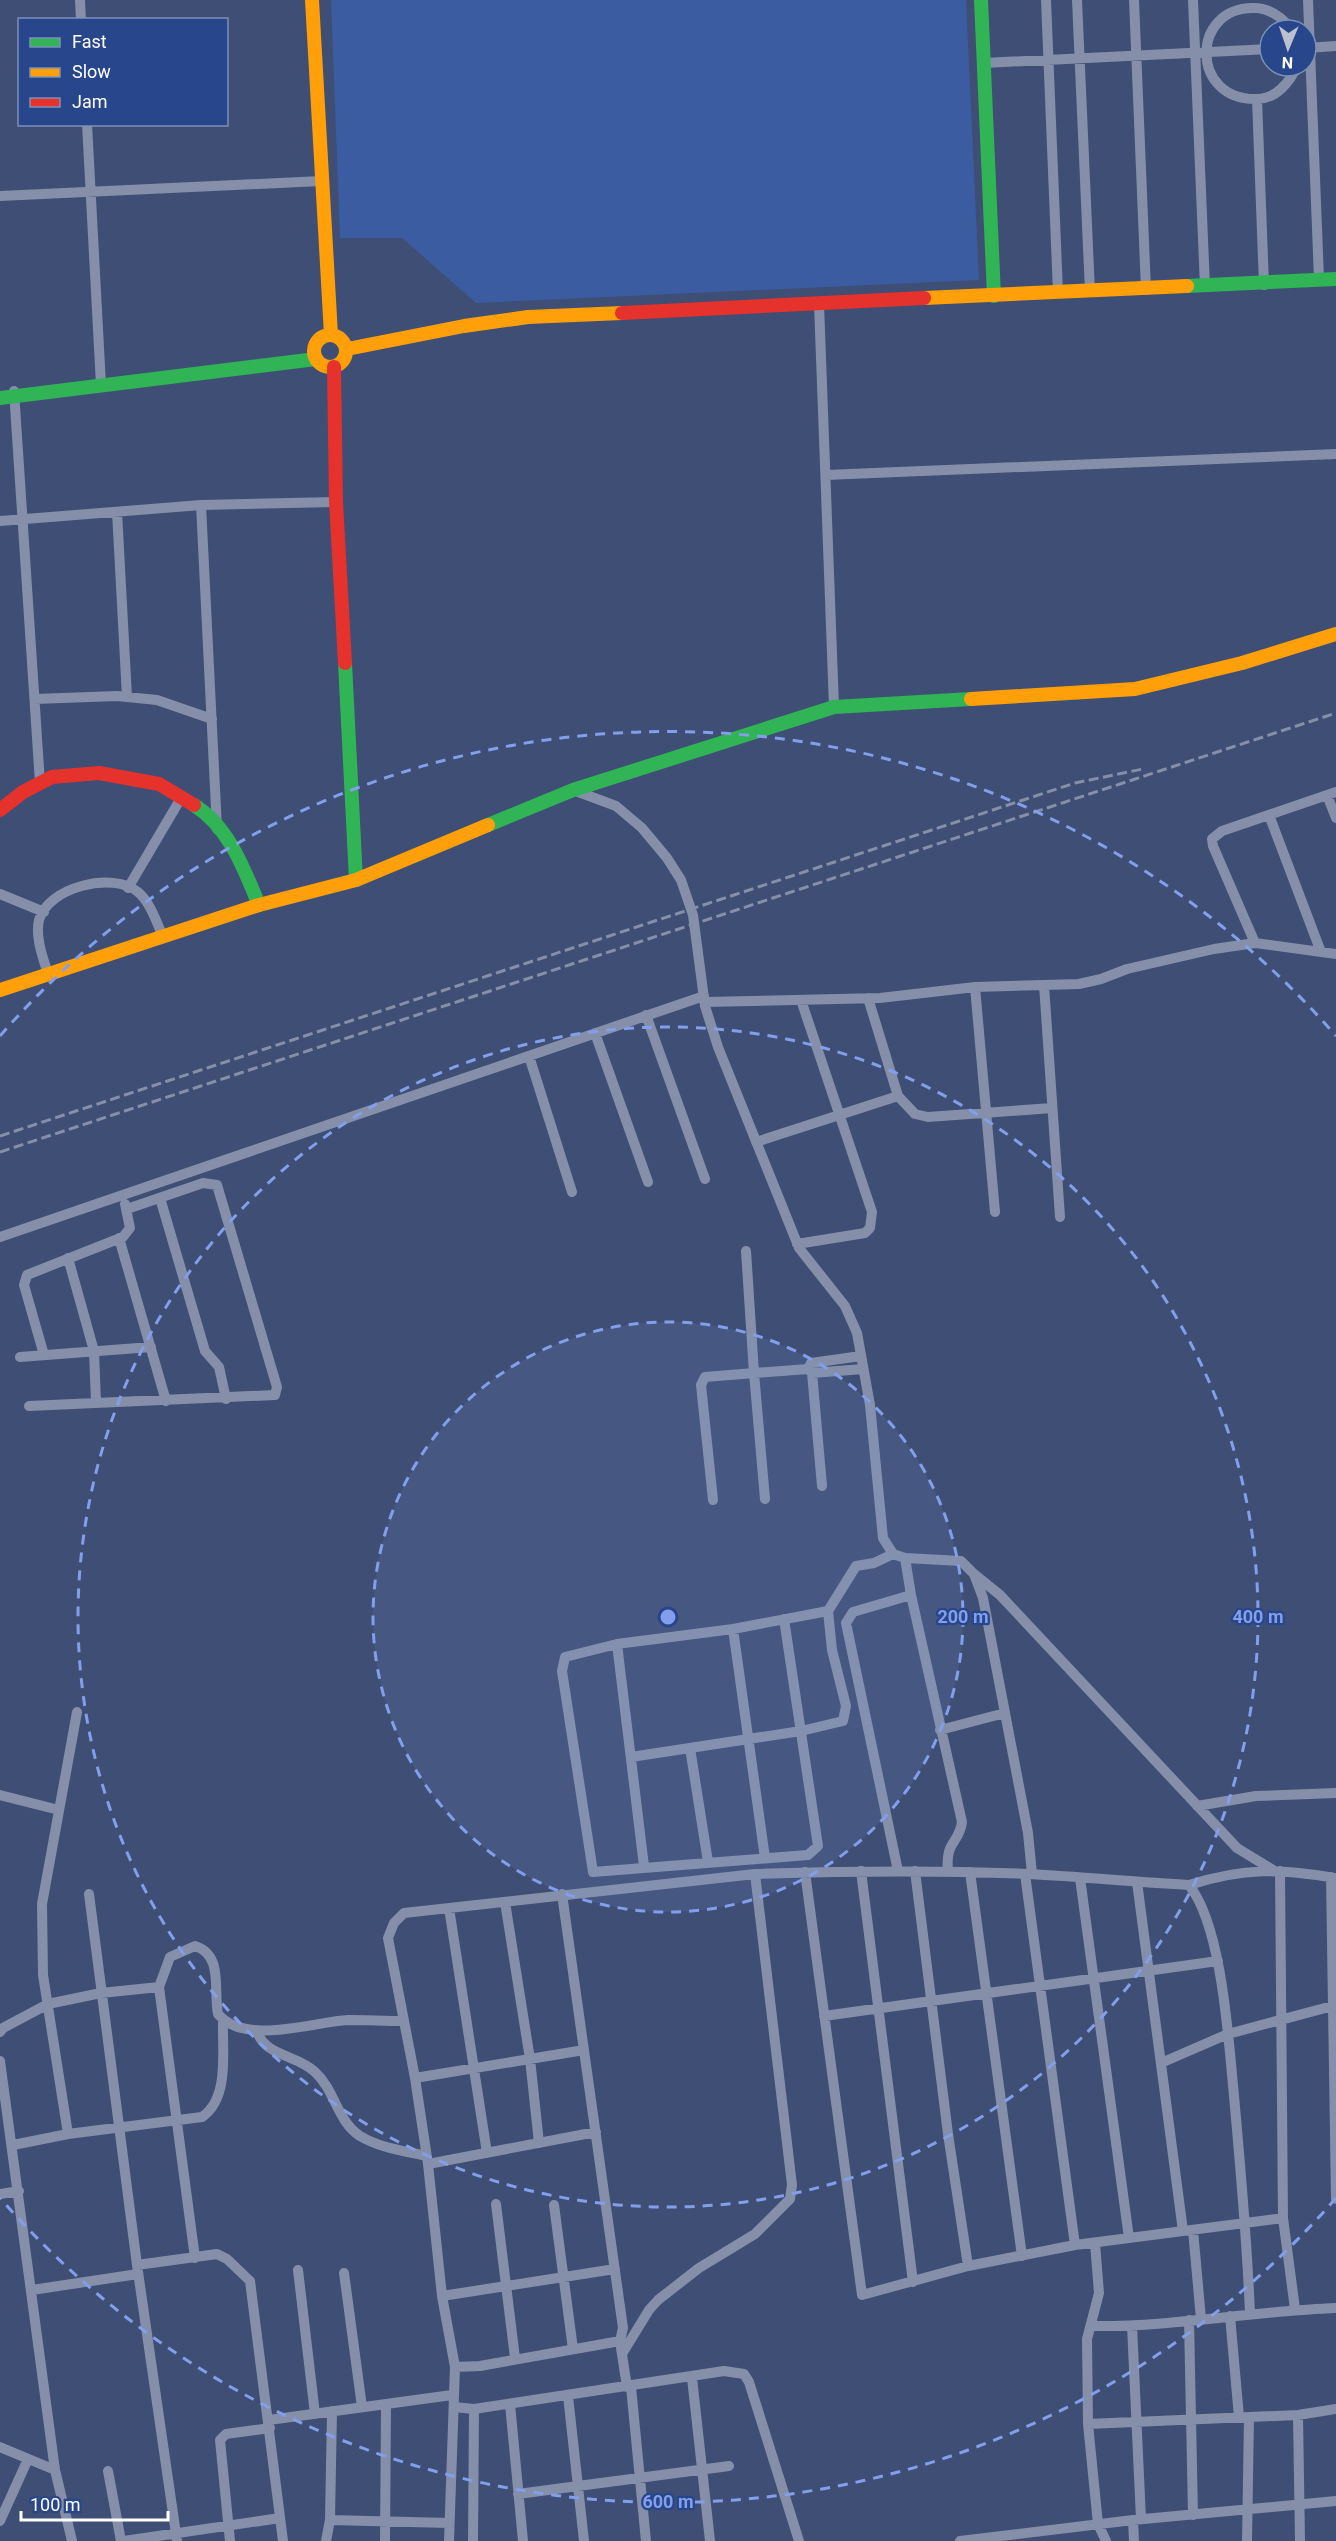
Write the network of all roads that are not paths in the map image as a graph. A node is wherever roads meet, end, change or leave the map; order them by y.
1 (80, 0) edge
2 (312, 0) edge
3 (981, 0) edge
4 (1046, 0) edge
5 (1077, 0) edge
6 (1134, 0) edge
7 (1193, 0) edge
8 (1308, 0) edge
9 (1251, 4) edge
10 (81, 18) edge
11 (1282, 18) edge
12 (1308, 18) edge
13 (1336, 46) edge
14 (1318, 47) edge
15 (1258, 51) edge
16 (1200, 53) junction
17 (1136, 56) junction
18 (1080, 58) junction
19 (1049, 60) junction
20 (984, 63) junction
21 (1291, 78) edge
22 (1309, 78) edge
23 (1257, 99) junction
24 (87, 126) edge
25 (321, 182) junction
26 (90, 192) junction
27 (0, 196) edge
28 (1319, 279) junction
29 (1336, 279) edge
30 (1264, 285) junction
31 (1205, 287) junction
32 (1146, 290) junction
33 (1090, 292) junction
34 (1058, 293) junction
35 (994, 296) junction
36 (819, 304) junction
37 (331, 335) junction
38 (347, 349) junction
39 (315, 355) junction
40 (334, 367) junction
41 (100, 382) junction
42 (7, 393) edge
43 (1336, 454) edge
44 (826, 475) junction
45 (336, 502) junction
46 (201, 505) junction
47 (117, 512) junction
48 (23, 519) junction
49 (0, 521) edge
50 (1336, 634) edge
51 (127, 697) junction
52 (35, 699) junction
53 (834, 707) junction
54 (212, 719) junction
55 (40, 783) junction
56 (573, 790) junction
57 (1331, 793) edge
58 (181, 798) junction
59 (0, 810) edge
60 (1269, 815) junction
61 (1336, 818) edge
62 (217, 829) junction
63 (356, 880) junction
64 (128, 888) junction
65 (0, 894) edge
66 (259, 905) junction
67 (44, 912) junction
68 (162, 937) junction
69 (1255, 943) junction
70 (1321, 952) junction
71 (1336, 954) edge
72 (48, 974) junction
73 (1044, 985) junction
74 (975, 987) junction
75 (0, 990) edge
76 (868, 998) junction
77 (704, 999) junction
78 (801, 1000) junction
79 (646, 1015) junction
80 (595, 1033) junction
81 (529, 1056) junction
82 (898, 1096) junction
83 (1052, 1108) junction
84 (986, 1113) junction
85 (839, 1115) junction
86 (756, 1142) junction
87 (705, 1179) dead end
88 (648, 1182) dead end
89 (572, 1192) dead end
90 (122, 1195) junction
91 (160, 1198) junction
92 (126, 1209) junction
93 (995, 1212) dead end
94 (1060, 1217) dead end
95 (0, 1237) edge
96 (119, 1238) junction
97 (797, 1244) junction
98 (746, 1251) dead end
99 (68, 1258) junction
100 (151, 1347) junction
101 (94, 1351) junction
102 (44, 1355) junction
103 (861, 1356) junction
104 (20, 1357) dead end
105 (863, 1369) junction
106 (810, 1371) junction
107 (754, 1372) junction
108 (226, 1399) junction
109 (166, 1401) junction
110 (96, 1403) junction
111 (28, 1406) dead end
112 (822, 1486) dead end
113 (765, 1499) dead end
114 (712, 1500) dead end
115 (893, 1554) junction
116 (905, 1558) junction
117 (974, 1574) junction
118 (911, 1595) junction
119 (828, 1611) junction
120 (784, 1619) junction
121 (733, 1629) junction
122 (617, 1644) junction
123 (77, 1712) dead end
124 (1005, 1713) junction
125 (940, 1730) junction
126 (801, 1731) junction
127 (747, 1739) junction
128 (690, 1748) junction
129 (631, 1757) junction
130 (1336, 1793) edge
131 (0, 1795) edge
132 (1197, 1806) junction
133 (59, 1810) junction
134 (765, 1858) junction
135 (708, 1862) junction
136 (644, 1866) junction
137 (915, 1870) junction
138 (861, 1871) junction
139 (898, 1871) junction
140 (1276, 1871) junction
141 (805, 1872) junction
142 (948, 1872) junction
143 (970, 1872) junction
144 (755, 1874) junction
145 (1029, 1874) junction
146 (1334, 1877) edge
147 (1080, 1878) junction
148 (1137, 1882) junction
149 (1189, 1885) junction
150 (89, 1894) dead end
151 (562, 1894) junction
152 (505, 1902) junction
153 (449, 1908) junction
154 (1218, 1961) junction
155 (1148, 1971) junction
156 (1094, 1978) junction
157 (159, 1987) junction
158 (1040, 1987) junction
159 (101, 1993) junction
160 (985, 1994) junction
161 (931, 2001) junction
162 (48, 2004) junction
163 (1334, 2006) edge
164 (878, 2007) junction
165 (824, 2016) junction
166 (223, 2020) junction
167 (404, 2021) junction
168 (1280, 2021) junction
169 (256, 2031) junction
170 (0, 2032) edge
171 (1228, 2034) junction
172 (584, 2050) junction
173 (530, 2059) junction
174 (0, 2061) edge
175 (1161, 2063) junction
176 (474, 2068) junction
177 (414, 2078) junction
178 (175, 2120) junction
179 (119, 2128) junction
180 (596, 2132) junction
181 (68, 2134) junction
182 (539, 2143) junction
183 (13, 2145) junction
184 (487, 2152) junction
185 (427, 2160) junction
186 (19, 2191) junction
187 (0, 2194) edge
188 (1336, 2199) edge
189 (496, 2204) dead end
190 (554, 2205) dead end
191 (1283, 2218) junction
192 (1246, 2223) junction
193 (1188, 2230) junction
194 (1129, 2238) junction
195 (1095, 2243) junction
196 (1075, 2245) junction
197 (1022, 2256) junction
198 (195, 2258) junction
199 (968, 2266) junction
200 (137, 2269) junction
201 (615, 2269) junction
202 (298, 2270) dead end
203 (344, 2272) dead end
204 (562, 2278) junction
205 (913, 2282) junction
206 (506, 2287) junction
207 (32, 2290) junction
208 (442, 2296) junction
209 (1336, 2308) edge
210 (1295, 2309) junction
211 (1250, 2314) junction
212 (1230, 2316) junction
213 (1202, 2319) junction
214 (1189, 2320) junction
215 (1092, 2326) junction
216 (1132, 2326) junction
217 (620, 2341) junction
218 (573, 2349) junction
219 (622, 2354) junction
220 (515, 2358) junction
221 (455, 2367) junction
222 (692, 2378) junction
223 (629, 2387) junction
224 (452, 2395) junction
225 (568, 2396) junction
226 (386, 2404) junction
227 (510, 2404) junction
228 (362, 2407) junction
229 (454, 2407) junction
230 (474, 2409) junction
231 (1336, 2409) edge
232 (332, 2412) junction
233 (315, 2414) junction
234 (1298, 2415) junction
235 (1244, 2417) junction
236 (1191, 2419) junction
237 (1137, 2421) junction
238 (270, 2424) junction
239 (1088, 2424) junction
240 (0, 2447) edge
241 (28, 2459) junction
242 (729, 2466) dead end
243 (56, 2470) junction
244 (702, 2470) junction
245 (108, 2471) dead end
246 (640, 2477) junction
247 (578, 2485) junction
248 (518, 2494) junction
249 (1336, 2501) edge
250 (1325, 2504) junction
251 (1300, 2506) junction
252 (1247, 2510) junction
253 (1336, 2513) edge
254 (1193, 2515) junction
255 (280, 2518) junction
256 (1137, 2519) junction
257 (330, 2520) junction
258 (0, 2521) edge
259 (385, 2523) junction
260 (449, 2523) junction
261 (1098, 2524) junction
262 (228, 2526) junction
263 (1025, 2536) edge
264 (176, 2537) edge
265 (972, 2540) edge
266 (72, 2541) edge
267 (122, 2541) edge
268 (230, 2541) edge
269 (283, 2541) edge
270 (326, 2541) edge
271 (385, 2541) edge
272 (449, 2541) edge
273 (473, 2541) edge
274 (523, 2541) edge
275 (584, 2541) edge
276 (646, 2541) edge
277 (710, 2541) edge
278 (799, 2541) edge
279 (960, 2541) edge
280 (1106, 2541) edge
281 (1134, 2541) edge
282 (1247, 2541) edge
283 (1300, 2541) edge

1 - 10 street
2 - 25 main road
3 - 20 main road
4 - 19 street
5 - 18 street
6 - 17 street
7 - 16 street
8 - 12 street
9 - 11 street
9 - 16 street
13 - 14 street
15 - 16 street
16 - 17 street
16 - 23 street
16 - 31 street
17 - 18 street
17 - 32 street
18 - 19 street
18 - 33 street
19 - 20 street
19 - 34 street
20 - 35 main road
21 - 23 street
22 - 28 street
23 - 30 street
24 - 26 street
25 - 26 street
25 - 37 main road
26 - 27 street
26 - 41 street
28 - 29 main road
28 - 30 main road
30 - 31 main road
31 - 32 main road
32 - 33 main road
33 - 34 main road
34 - 35 main road
35 - 36 main road
36 - 38 main road
36 - 44 street
37 - 38 main road
37 - 39 main road
38 - 40 main road
39 - 40 main road
39 - 41 main road
40 - 45 main road
41 - 42 main road
42 - 48 street
43 - 44 street
44 - 53 street
45 - 46 street
45 - 63 main road
46 - 47 street
46 - 54 street
47 - 48 street
47 - 51 street
48 - 49 street
48 - 52 street
50 - 53 main road
51 - 52 street
51 - 54 street
52 - 55 street
53 - 56 main road
54 - 62 street
55 - 58 main road
55 - 59 main road
56 - 63 main road
56 - 77 street
57 - 60 street
57 - 61 street
58 - 62 main road
58 - 64 street
60 - 69 street
60 - 70 street
62 - 66 main road
63 - 66 main road
64 - 67 street
64 - 68 street
65 - 67 street
66 - 68 main road
67 - 72 street
68 - 72 main road
69 - 70 street
69 - 73 street
70 - 71 street
72 - 75 main road
73 - 74 street
73 - 83 street
74 - 76 street
74 - 84 street
76 - 78 street
76 - 82 street
77 - 78 street
77 - 79 street
77 - 86 street
78 - 85 street
79 - 80 street
79 - 87 street
80 - 81 street
80 - 88 street
81 - 89 street
81 - 90 street
82 - 84 street
82 - 85 street
83 - 84 street
83 - 94 street
84 - 93 street
85 - 86 street
85 - 97 street
86 - 97 street
90 - 92 street
90 - 95 street
91 - 92 street
91 - 108 street
91 - 108 street
92 - 96 street
96 - 99 street
96 - 100 street
97 - 103 street
98 - 107 street
99 - 101 street
99 - 102 street
100 - 101 street
100 - 109 street
101 - 102 street
101 - 110 street
102 - 104 street
103 - 105 street
103 - 106 street
105 - 106 street
105 - 115 street
106 - 107 street
106 - 112 street
107 - 113 street
107 - 114 street
108 - 109 street
109 - 110 street
110 - 111 street
115 - 116 street
115 - 119 street
116 - 117 street
116 - 118 street
117 - 124 street
117 - 132 street
118 - 125 street
118 - 139 street
119 - 120 street
119 - 126 street
120 - 121 street
120 - 126 street
121 - 122 street
121 - 127 street
122 - 129 street
122 - 136 street
123 - 133 street
124 - 125 street
124 - 145 street
125 - 142 street
126 - 127 street
126 - 134 street
127 - 128 street
127 - 134 street
128 - 129 street
128 - 135 street
129 - 136 street
130 - 132 street
131 - 133 street
132 - 140 street
133 - 162 street
134 - 135 street
135 - 136 street
137 - 139 street
137 - 142 street
137 - 161 street
138 - 139 street
138 - 141 street
138 - 164 street
140 - 146 street
140 - 149 street
140 - 168 street
141 - 144 street
141 - 165 street
142 - 143 street
143 - 145 street
143 - 160 street
144 - 151 street
144 - 219 street
145 - 147 street
145 - 158 street
146 - 163 street
147 - 148 street
147 - 156 street
148 - 149 street
148 - 155 street
149 - 154 street
150 - 159 street
151 - 152 street
151 - 172 street
152 - 153 street
152 - 173 street
153 - 167 street
153 - 176 street
154 - 155 street
154 - 171 street
155 - 156 street
155 - 175 street
156 - 158 street
156 - 194 street
157 - 159 street
157 - 166 street
157 - 178 street
158 - 160 street
158 - 196 street
159 - 162 street
159 - 179 street
160 - 161 street
160 - 197 street
161 - 164 street
161 - 199 street
162 - 170 street
162 - 181 street
163 - 168 street
163 - 188 street
164 - 165 street
164 - 205 street
165 - 205 street
166 - 169 street
166 - 178 street
167 - 169 street
167 - 177 street
168 - 171 street
168 - 191 street
169 - 185 street
171 - 175 street
171 - 192 street
172 - 173 street
172 - 180 street
173 - 176 street
173 - 182 street
174 - 183 street
175 - 193 street
176 - 177 street
176 - 184 street
177 - 185 street
178 - 179 street
178 - 198 street
179 - 181 street
179 - 200 street
180 - 182 street
180 - 201 street
181 - 183 street
182 - 184 street
183 - 186 street
184 - 185 street
185 - 208 street
186 - 187 street
186 - 207 street
189 - 206 street
190 - 204 street
191 - 192 street
191 - 210 street
192 - 193 street
192 - 211 street
193 - 194 street
193 - 213 street
194 - 195 street
195 - 196 street
195 - 215 street
196 - 197 street
197 - 199 street
198 - 200 street
198 - 238 street
199 - 205 street
200 - 207 street
200 - 264 street
201 - 204 street
201 - 217 street
202 - 233 street
203 - 228 street
204 - 206 street
204 - 218 street
206 - 208 street
206 - 220 street
207 - 243 street
208 - 221 street
209 - 210 street
210 - 211 street
211 - 212 street
212 - 213 street
212 - 235 street
213 - 214 street
214 - 216 street
214 - 236 street
215 - 216 street
215 - 239 street
216 - 237 street
217 - 218 street
217 - 219 street
218 - 220 street
219 - 223 street
220 - 221 street
221 - 224 street
222 - 223 street
222 - 244 street
222 - 278 street
223 - 225 street
223 - 246 street
224 - 226 street
224 - 229 street
225 - 227 street
225 - 247 street
226 - 228 street
226 - 259 street
227 - 230 street
227 - 248 street
228 - 232 street
229 - 230 street
229 - 260 street
230 - 273 street
231 - 234 street
232 - 233 street
232 - 257 street
233 - 238 street
234 - 235 street
234 - 251 street
235 - 236 street
235 - 252 street
236 - 237 street
236 - 254 street
237 - 239 street
237 - 256 street
238 - 255 street
238 - 262 street
239 - 261 street
240 - 241 street
241 - 243 street
241 - 258 street
242 - 244 street
243 - 266 street
244 - 246 street
244 - 277 street
245 - 267 street
246 - 247 street
246 - 276 street
247 - 248 street
247 - 275 street
248 - 274 street
249 - 250 street
250 - 251 street
250 - 253 street
251 - 252 street
251 - 283 street
252 - 254 street
252 - 282 street
254 - 256 street
255 - 262 street
255 - 269 street
256 - 261 street
256 - 281 street
257 - 259 street
257 - 270 street
259 - 260 street
259 - 271 street
260 - 272 street
261 - 263 street
261 - 280 street
262 - 264 street
262 - 268 street
263 - 265 street
264 - 267 street
265 - 279 street

